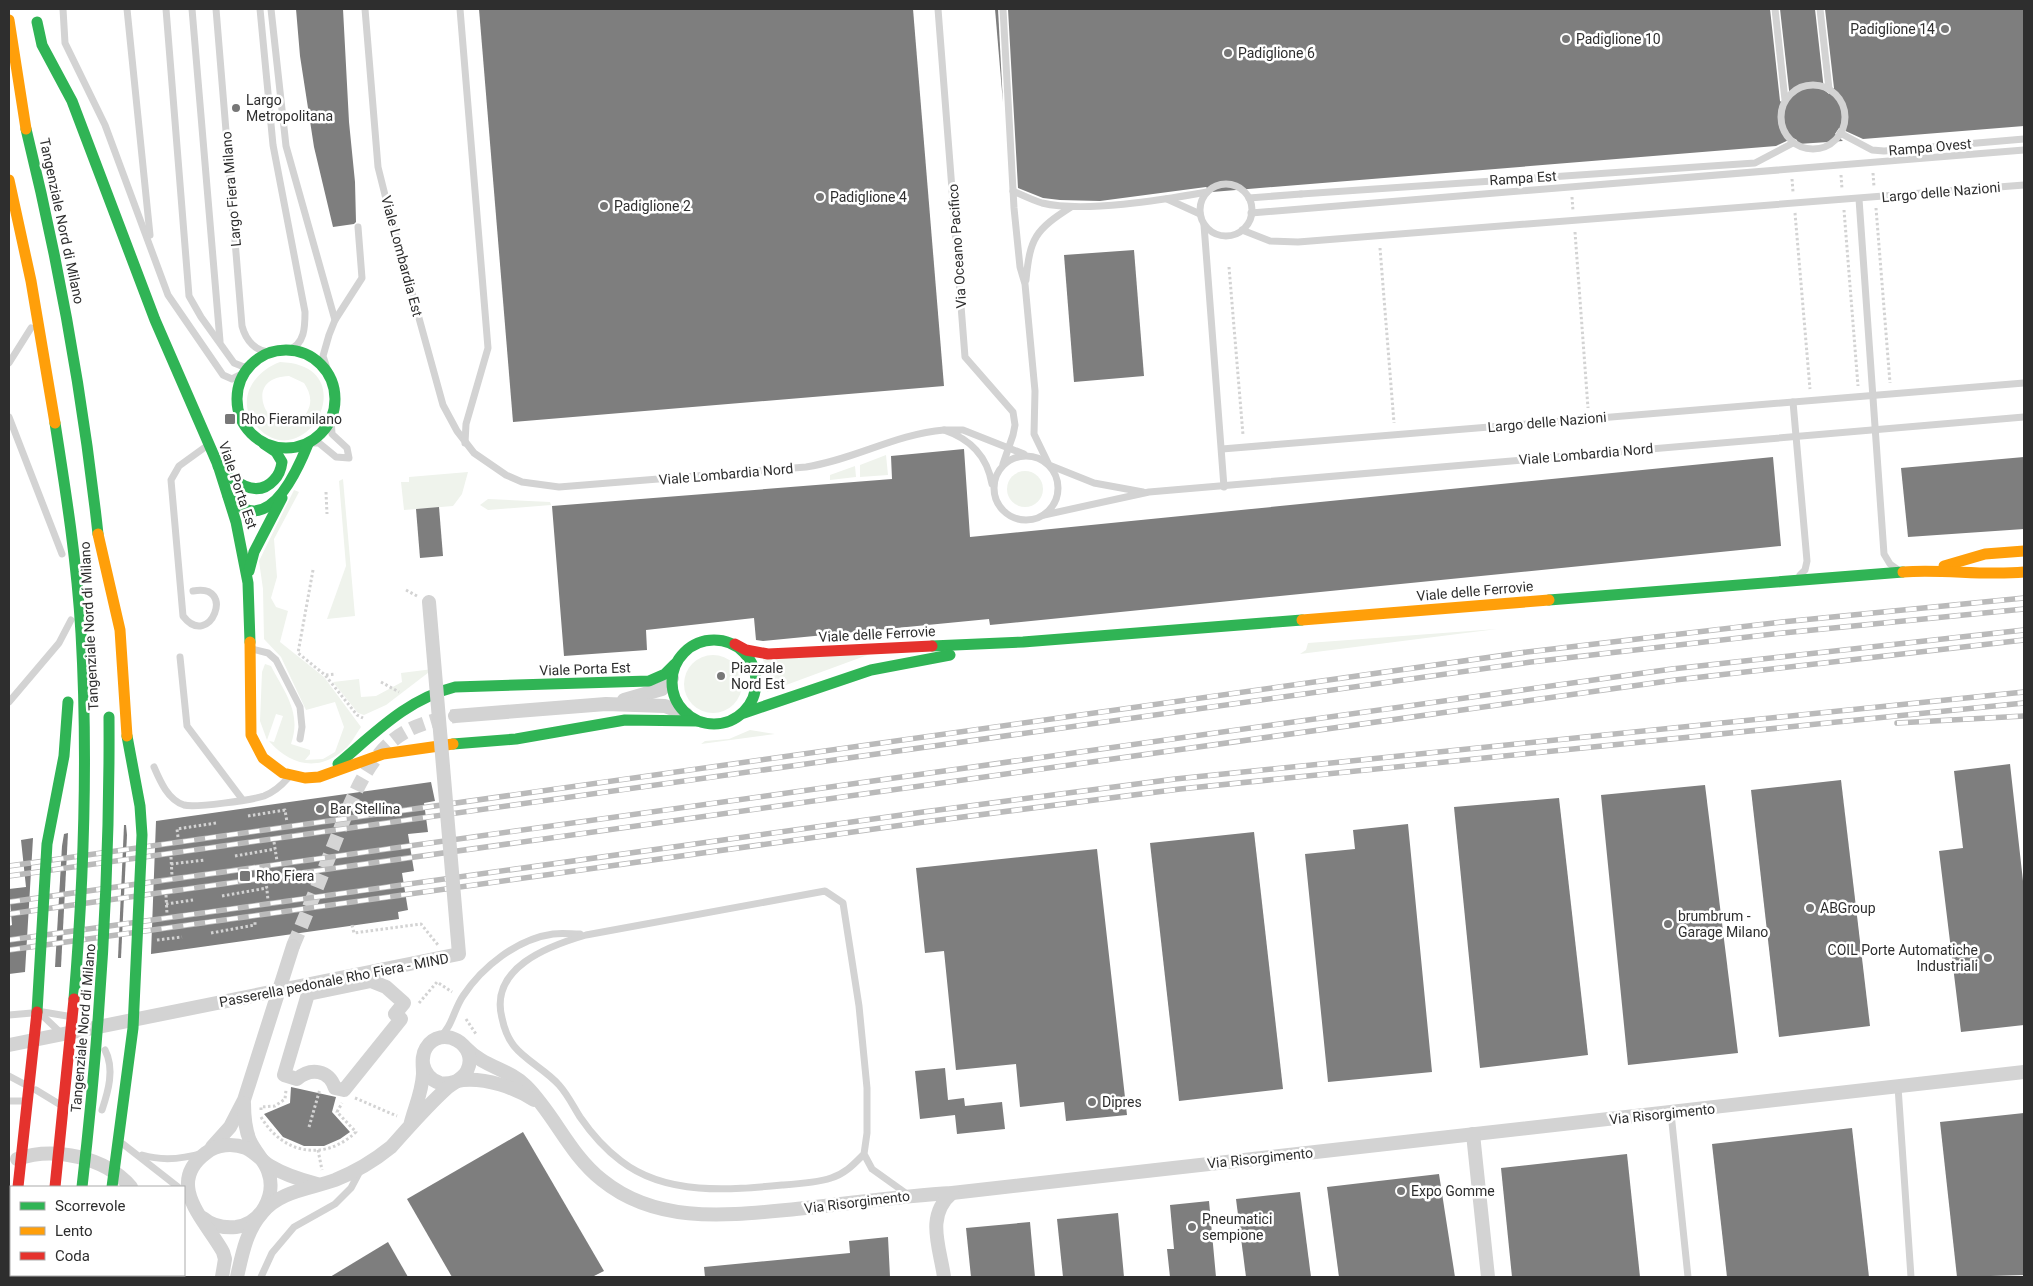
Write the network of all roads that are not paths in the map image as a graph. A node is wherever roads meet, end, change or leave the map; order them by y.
1 (36, 9) edge
2 (63, 9) edge
3 (127, 9) edge
4 (166, 9) edge
5 (192, 9) edge
6 (216, 9) edge
7 (260, 9) edge
8 (271, 9) edge
9 (365, 9) edge
10 (460, 9) edge
11 (938, 9) edge
12 (1003, 9) edge
13 (1775, 9) edge
14 (1820, 9) edge
15 (9, 20) edge
16 (37, 22) junction
17 (19, 60) edge
18 (40, 68) dead end
19 (1829, 89) junction
20 (1785, 100) junction
21 (72, 101) junction
22 (26, 129) junction
23 (1840, 134) junction
24 (2024, 139) edge
25 (1793, 143) junction
26 (2024, 150) edge
27 (9, 180) edge
28 (2024, 185) edge
29 (1013, 191) junction
30 (1207, 192) junction
31 (1249, 198) junction
32 (1167, 199) junction
33 (1859, 199) junction
34 (1071, 207) junction
35 (1251, 213) junction
36 (1200, 214) junction
37 (1204, 225) junction
38 (358, 228) dead end
39 (1242, 230) junction
40 (11, 232) dead end
41 (151, 245) junction
42 (1026, 284) junction
43 (335, 320) junction
44 (220, 342) junction
45 (288, 350) junction
46 (271, 352) junction
47 (9, 363) edge
48 (248, 368) junction
49 (328, 374) junction
50 (2024, 383) edge
51 (1872, 396) junction
52 (1793, 402) junction
53 (9, 417) edge
54 (2024, 417) edge
55 (331, 418) junction
56 (944, 430) junction
57 (1874, 430) junction
58 (1794, 436) junction
59 (262, 443) junction
60 (209, 444) junction
61 (308, 444) junction
62 (465, 444) junction
63 (1009, 448) junction
64 (1222, 449) junction
65 (1026, 455) junction
66 (1003, 464) junction
67 (218, 465) junction
68 (1049, 465) junction
69 (506, 475) joint
70 (1224, 487) junction
71 (284, 492) junction
72 (993, 492) junction
73 (1148, 492) junction
74 (228, 496) junction
75 (66, 499) junction
76 (1044, 515) junction
77 (98, 534) junction
78 (2024, 551) edge
79 (65, 567) junction
80 (1930, 570) junction
81 (1906, 572) junction
82 (2024, 572) edge
83 (1786, 581) junction
84 (248, 583) junction
85 (193, 592) dead end
86 (429, 602) dead end
87 (64, 608) dead end
88 (105, 620) dead end
89 (1023, 642) junction
90 (735, 644) junction
91 (66, 648) dead end
92 (250, 649) junction
93 (180, 657) dead end
94 (674, 671) junction
95 (68, 686) dead end
96 (9, 702) edge
97 (109, 703) dead end
98 (606, 704) junction
99 (744, 713) junction
100 (455, 716) tunnel mouth
101 (692, 718) junction
102 (300, 739) dead end
103 (154, 767) dead end
104 (290, 776) junction
105 (309, 778) junction
106 (242, 799) junction
107 (586, 935) junction
108 (293, 946) tunnel mouth
109 (386, 988) joint
110 (9, 1015) edge
111 (436, 1039) junction
112 (9, 1045) edge
113 (466, 1048) junction
114 (76, 1062) dead end
115 (422, 1062) junction
116 (2024, 1072) edge
117 (9, 1076) edge
118 (456, 1082) junction
119 (1898, 1087) junction
120 (48, 1097) junction
121 (244, 1100) junction
122 (9, 1101) edge
123 (539, 1103) junction
124 (71, 1112) dead end
125 (1671, 1113) junction
126 (100, 1118) dead end
127 (84, 1120) dead end
128 (410, 1126) junction
129 (97, 1127) dead end
130 (1473, 1134) junction
131 (113, 1138) dead end
132 (208, 1151) junction
133 (137, 1153) junction
134 (864, 1154) junction
135 (262, 1160) junction
136 (9, 1162) edge
137 (362, 1166) junction
138 (317, 1184) junction
139 (18, 1186) edge
140 (54, 1186) edge
141 (82, 1186) edge
142 (112, 1186) edge
143 (131, 1186) edge
144 (177, 1186) edge
145 (952, 1193) junction
146 (185, 1195) edge
147 (909, 1196) junction
148 (196, 1210) junction
149 (262, 1213) junction
150 (222, 1277) edge
151 (237, 1277) edge
152 (261, 1277) edge
153 (944, 1277) edge
154 (1488, 1277) edge
155 (1688, 1277) edge
156 (1911, 1277) edge

1 - 16 main road
2 - 41 lane
3 - 41 lane
4 - 44 lane
5 - 44 lane
6 - 46 lane, Largo Fiera Milano
7 - 45 lane
8 - 43 lane
9 - 62 lane, Viale Lombardia Est
10 - 62 lane
11 - 63 lane, Via Oceano Pacifico
12 - 29 lane
13 - 20 lane
14 - 19 lane
15 - 22 main road, bridge
16 - 17 main road
16 - 21 main road, Viale Porta Est
17 - 22 main road, Tangenziale Nord di Milano, bridge
18 - 21 main road, Viale Porta Est
19 - 20 lane
19 - 23 lane
20 - 25 lane
21 - 60 main road, Viale Porta Est
22 - 77 main road, Tangenziale Nord di Milano
23 - 24 lane, Rampa Ovest
23 - 25 lane
25 - 31 lane, Rampa Est, bridge
26 - 35 lane
27 - 75 main road, Tangenziale Nord di Milano, bridge
28 - 33 lane, Largo delle Nazioni
29 - 34 lane
29 - 42 lane
30 - 31 lane
30 - 32 lane
30 - 36 lane
31 - 35 lane
32 - 34 lane
32 - 36 lane
33 - 39 lane, Largo delle Nazioni
33 - 51 lane
34 - 42 lane
35 - 39 lane
36 - 37 lane
37 - 39 lane
37 - 64 lane
38 - 43 lane
40 - 47 lane
41 - 48 lane
42 - 68 lane
43 - 49 lane
44 - 48 lane
45 - 46 main road
45 - 49 main road
46 - 48 main road
48 - 59 main road
49 - 55 main road
50 - 51 lane, Largo delle Nazioni
51 - 52 lane, Largo delle Nazioni
51 - 57 lane
52 - 58 lane
52 - 64 lane, Largo delle Nazioni
53 - 79 lane
54 - 57 lane, Viale Lombardia Nord
55 - 61 main road
55 - 61 lane
56 - 63 lane, Viale Lombardia Nord
56 - 69 lane, Viale Lombardia Nord
56 - 72 lane
57 - 58 lane, Viale Lombardia Nord
57 - 81 lane
58 - 70 lane, Viale Lombardia Nord
58 - 83 lane
59 - 61 main road
59 - 67 main road
60 - 67 main road, Viale Porta Est
60 - 85 lane
61 - 71 main road
62 - 69 lane, Viale Lombardia Est
63 - 65 lane, Viale Lombardia Nord
63 - 66 lane, Via Oceano Pacifico
64 - 70 lane
65 - 66 lane
65 - 68 lane
66 - 72 lane
67 - 74 main road, Viale Porta Est
68 - 73 lane, Viale Lombardia Nord
68 - 76 lane
70 - 73 lane, Viale Lombardia Nord
71 - 74 main road
71 - 84 main road
72 - 76 lane
73 - 76 lane, Viale Lombardia Nord
74 - 84 main road, Viale Porta Est
75 - 79 main road, bridge
75 - 140 main road, Tangenziale Nord di Milano, bridge
77 - 88 main road, Tangenziale Nord di Milano, bridge
77 - 142 main road, bridge
78 - 80 main road, Viale delle Ferrovie
79 - 96 lane
80 - 81 main road, Viale delle Ferrovie
80 - 82 main road, Viale delle Ferrovie
81 - 83 main road, Viale delle Ferrovie
83 - 89 main road, Viale delle Ferrovie
84 - 92 main road, Viale Porta Est
86 - 112 street, Passerella pedonale Rho Fiera - MIND, bridge
87 - 91 main road
89 - 90 main road, Viale delle Ferrovie
89 - 99 main road, Viale delle Ferrovie
90 - 94 main road
90 - 99 main road
92 - 102 lane
92 - 104 main road, Viale Porta Est
93 - 106 lane
94 - 98 street
94 - 101 main road
94 - 105 main road, Viale Porta Est
95 - 139 main road, bridge
97 - 141 main road, Tangenziale Nord di Milano, bridge
98 - 100 street
98 - 101 street
99 - 101 main road
101 - 105 main road, Viale Porta Est
103 - 106 lane
104 - 105 main road, Viale Porta Est
104 - 106 lane
107 - 111 lane
107 - 134 lane
107 - 134 lane
108 - 121 street
109 - 109 street
110 - 114 lane
110 - 126 lane
111 - 113 street
111 - 115 street
113 - 118 street
113 - 123 street, Via Risorgimento
115 - 118 street
115 - 128 street
116 - 119 street, Via Risorgimento
117 - 120 lane
118 - 123 street, Via Risorgimento
118 - 128 street
119 - 125 street, Via Risorgimento
119 - 156 lane
120 - 122 lane
120 - 124 lane
121 - 132 street
121 - 135 street
123 - 147 street, Via Risorgimento
125 - 130 street, Via Risorgimento
125 - 155 lane
127 - 129 lane
128 - 137 street
130 - 145 street, Via Risorgimento
130 - 154 street
131 - 133 lane
132 - 133 lane
132 - 135 street
132 - 148 street
133 - 144 lane
134 - 147 lane
135 - 138 street
135 - 149 street
136 - 143 street
137 - 138 street
137 - 152 lane
138 - 149 street
145 - 147 street, Via Risorgimento
145 - 153 street
146 - 148 lane
148 - 149 street
148 - 150 street
149 - 151 street

